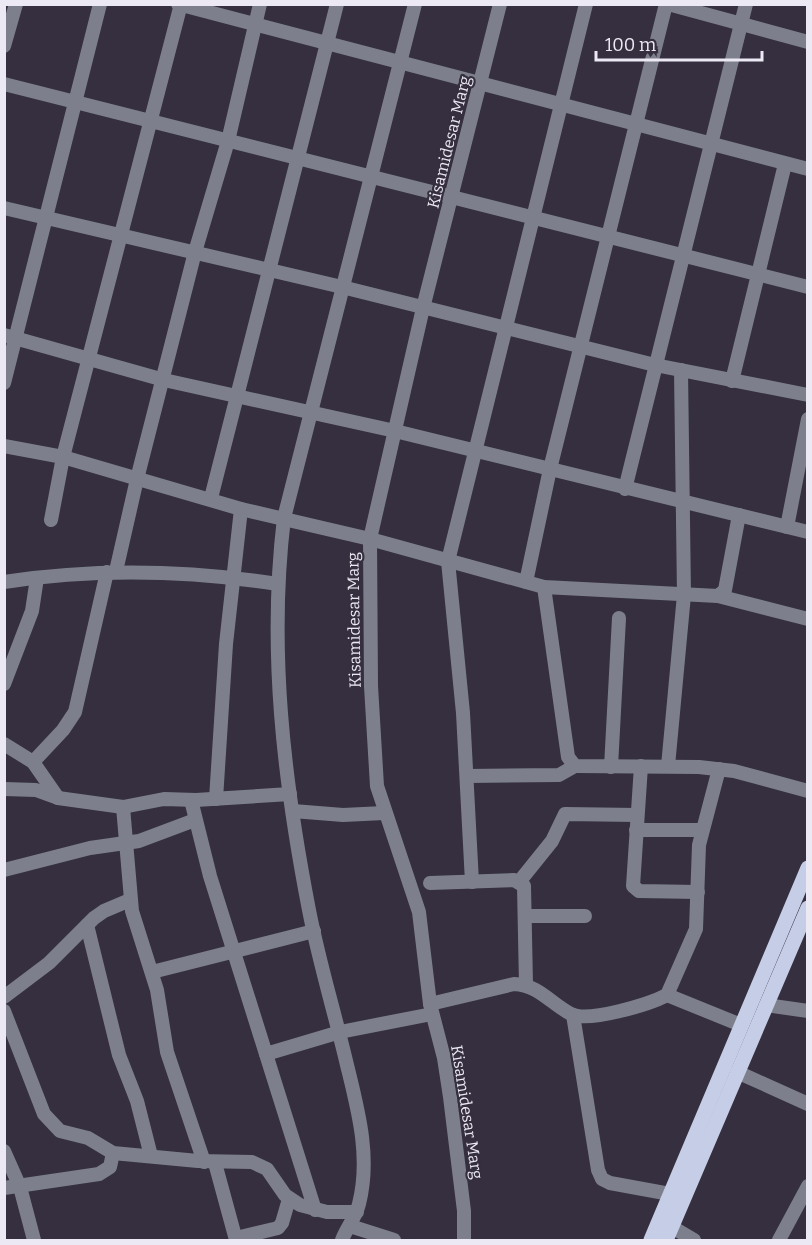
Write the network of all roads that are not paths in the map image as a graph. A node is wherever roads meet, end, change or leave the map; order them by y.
1 (16, 4) edge
2 (100, 4) edge
3 (260, 4) edge
4 (337, 4) edge
5 (415, 4) edge
6 (500, 4) edge
7 (586, 4) edge
8 (667, 4) edge
9 (746, 4) edge
10 (180, 5) edge
11 (741, 24) junction
12 (254, 25) junction
13 (807, 42) edge
14 (328, 45) junction
15 (4, 46) edge
16 (400, 63) junction
17 (4, 84) edge
18 (481, 85) junction
19 (75, 102) junction
20 (562, 104) junction
21 (152, 121) junction
22 (637, 123) junction
23 (228, 141) junction
24 (711, 146) junction
25 (297, 158) junction
26 (785, 164) junction
27 (807, 170) edge
28 (371, 177) junction
29 (452, 199) junction
30 (4, 208) edge
31 (533, 217) junction
32 (48, 218) junction
33 (121, 235) junction
34 (610, 236) junction
35 (195, 252) junction
36 (682, 256) junction
37 (271, 270) junction
38 (758, 275) junction
39 (342, 287) junction
40 (807, 287) edge
41 (423, 308) junction
42 (506, 329) junction
43 (10, 337) edge
44 (582, 346) junction
45 (88, 358) junction
46 (655, 364) junction
47 (681, 370) junction
48 (164, 380) junction
49 (732, 381) junction
50 (4, 383) edge
51 (807, 395) edge
52 (236, 397) junction
53 (312, 412) junction
54 (807, 419) edge
55 (396, 430) junction
56 (4, 446) edge
57 (474, 451) junction
58 (63, 457) junction
59 (550, 470) junction
60 (137, 479) junction
61 (625, 489) junction
62 (211, 498) junction
63 (682, 499) junction
64 (241, 509) junction
65 (739, 515) junction
66 (284, 518) junction
67 (51, 520) dead end
68 (787, 527) junction
69 (807, 532) edge
70 (370, 539) junction
71 (448, 561) junction
72 (112, 572) junction
73 (231, 577) junction
74 (37, 578) junction
75 (4, 582) edge
76 (526, 582) junction
77 (278, 584) junction
78 (544, 587) junction
79 (684, 595) junction
80 (718, 596) junction
81 (620, 618) dead end
82 (807, 619) edge
83 (4, 684) edge
84 (4, 744) edge
85 (33, 762) junction
86 (575, 766) junction
87 (641, 766) junction
88 (668, 766) junction
89 (611, 767) junction
90 (718, 769) junction
91 (467, 776) junction
92 (4, 789) edge
93 (807, 791) edge
94 (290, 794) junction
95 (58, 798) junction
96 (216, 799) junction
97 (190, 800) junction
98 (123, 807) junction
99 (293, 811) junction
100 (384, 813) junction
101 (637, 815) junction
102 (195, 820) junction
103 (636, 830) junction
104 (701, 830) junction
105 (127, 844) junction
106 (807, 868) edge
107 (4, 870) edge
108 (471, 882) junction
109 (519, 882) junction
110 (430, 883) dead end
111 (698, 892) junction
112 (130, 900) junction
113 (807, 908) edge
114 (526, 916) junction
115 (585, 916) dead end
116 (87, 925) junction
117 (314, 931) junction
118 (233, 950) junction
119 (152, 972) junction
120 (526, 985) junction
121 (667, 995) junction
122 (4, 997) edge
123 (766, 1005) junction
124 (431, 1009) junction
125 (4, 1011) edge
126 (807, 1011) edge
127 (573, 1015) junction
128 (741, 1024) junction
129 (340, 1032) junction
130 (266, 1054) junction
131 (737, 1072) junction
132 (807, 1104) edge
133 (4, 1151) edge
134 (113, 1153) junction
135 (151, 1156) junction
136 (210, 1162) junction
137 (807, 1186) edge
138 (20, 1187) junction
139 (4, 1188) edge
140 (670, 1194) junction
141 (289, 1198) junction
142 (315, 1210) junction
143 (357, 1212) junction
144 (350, 1226) junction
145 (669, 1234) edge
146 (236, 1239) edge
147 (34, 1240) edge
148 (342, 1240) edge
149 (394, 1240) edge
150 (464, 1240) edge
151 (651, 1240) edge
152 (694, 1240) edge
153 (779, 1240) edge

1 - 15 street
2 - 19 street
3 - 12 street
4 - 14 street
5 - 16 street
6 - 18 street, Kisamidesar Marg
7 - 20 street
8 - 11 street
8 - 22 street
9 - 11 street
10 - 12 street
10 - 21 street
11 - 13 street
11 - 24 street
12 - 14 street
12 - 23 street
14 - 16 street
14 - 25 street
16 - 18 street
16 - 28 street
17 - 19 street
18 - 20 street
18 - 29 street, Kisamidesar Marg
19 - 21 street
19 - 32 street
20 - 22 street
20 - 31 street
21 - 23 street
21 - 33 street
22 - 24 street
22 - 34 street
23 - 25 street
23 - 35 street
24 - 26 street
24 - 36 street
25 - 28 street
25 - 37 street
26 - 27 street
26 - 38 street
28 - 29 street
28 - 39 street
29 - 31 street
29 - 41 street, Kisamidesar Marg
30 - 32 street
31 - 34 street
31 - 42 street
32 - 33 street
32 - 43 street
33 - 35 street
33 - 45 street
34 - 36 street
34 - 44 street
35 - 37 street
35 - 48 street
36 - 38 street
36 - 46 street
37 - 39 street
37 - 52 street
38 - 40 street
38 - 49 street
39 - 41 street
39 - 53 street
41 - 42 street
41 - 55 street, Kisamidesar Marg
42 - 44 street
42 - 57 street
43 - 45 street
43 - 50 street
44 - 46 street
44 - 59 street
45 - 48 street
45 - 58 street
46 - 47 street
46 - 61 street
47 - 49 street
47 - 63 street
48 - 52 street
48 - 60 street
49 - 51 street
52 - 53 street
52 - 62 street
53 - 55 street
53 - 66 street
54 - 68 street
55 - 57 street
55 - 70 street, Kisamidesar Marg
56 - 58 street
57 - 59 street
57 - 71 street
58 - 60 street
58 - 67 street
59 - 61 street
59 - 76 street
60 - 62 street
60 - 72 street
61 - 63 street
62 - 64 street
63 - 65 street
63 - 79 street
64 - 66 street
64 - 73 street
65 - 68 street
65 - 80 street
66 - 70 street
66 - 77 street
68 - 69 street
70 - 71 street
70 - 100 street, Kisamidesar Marg
71 - 76 street
71 - 91 street
72 - 73 street
72 - 74 street
72 - 85 street
73 - 77 street
73 - 96 street
74 - 75 street
74 - 83 street
76 - 78 street
77 - 94 street
78 - 79 street
78 - 86 street
79 - 80 street
79 - 88 street
80 - 82 street
81 - 89 street
84 - 85 street
85 - 95 street
86 - 89 street
86 - 91 street
87 - 88 street
87 - 89 street
87 - 101 street
88 - 90 street
90 - 93 street
90 - 104 street
91 - 108 street
92 - 95 street
94 - 96 street
94 - 99 street
95 - 98 street
96 - 97 street
97 - 98 street
97 - 102 street
98 - 105 street
99 - 100 street
99 - 117 street
100 - 124 street, Kisamidesar Marg
101 - 103 street
101 - 109 street
102 - 105 street
102 - 118 street
103 - 104 street
103 - 111 street
104 - 111 street
105 - 107 street
105 - 112 street
106 - 128 main road
108 - 109 street
108 - 110 street
109 - 114 street
111 - 121 street
112 - 116 street
112 - 119 street
113 - 123 main road
114 - 115 street
114 - 120 street
116 - 122 street
116 - 135 street
117 - 118 street
117 - 129 street
118 - 119 street
118 - 130 street
119 - 136 street
120 - 124 street
120 - 127 street
121 - 127 street
121 - 128 street
123 - 126 street
123 - 131 main road
124 - 129 street
124 - 150 street, Kisamidesar Marg
125 - 134 street
127 - 140 street
128 - 140 main road
129 - 130 street
129 - 143 street
130 - 142 street
131 - 132 street
131 - 145 main road
133 - 138 street
134 - 135 street
134 - 138 street
135 - 136 street
136 - 141 street
136 - 146 street
137 - 153 street
138 - 139 street
138 - 147 street
140 - 151 main road
141 - 142 street
141 - 146 street
142 - 143 street
143 - 144 street
144 - 148 street
144 - 149 street
145 - 152 street

